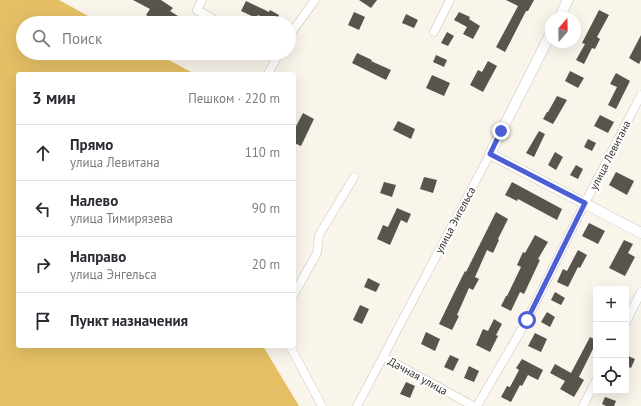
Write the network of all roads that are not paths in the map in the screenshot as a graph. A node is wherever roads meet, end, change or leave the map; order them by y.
1 (202, 0) edge
2 (315, 0) edge
3 (450, 0) edge
4 (568, 0) edge
5 (562, 12) edge
6 (208, 16) edge
7 (296, 26) edge
8 (434, 32) dead end
9 (545, 45) edge
10 (275, 60) edge
11 (269, 72) edge
12 (641, 95) edge
13 (490, 154) junction
14 (354, 177) dead end
15 (585, 203) junction
16 (641, 233) edge
17 (296, 290) edge
18 (641, 292) edge
19 (629, 316) edge
20 (291, 348) edge
21 (384, 357) junction
22 (593, 387) edge
23 (322, 406) edge
24 (357, 406) edge
25 (474, 406) edge
26 (477, 406) edge
27 (583, 406) edge

1 - 6 street
2 - 7 street
3 - 8 street
4 - 5 street
9 - 13 street, улица Энгельса
10 - 11 street
12 - 15 street, улица Левитана
13 - 15 street
13 - 21 street, улица Энгельса
14 - 17 street
15 - 16 street
15 - 26 street, улица Левитана
18 - 19 street
20 - 23 street
21 - 24 street, улица Энгельса
21 - 25 street, Дачная улица
22 - 27 street

